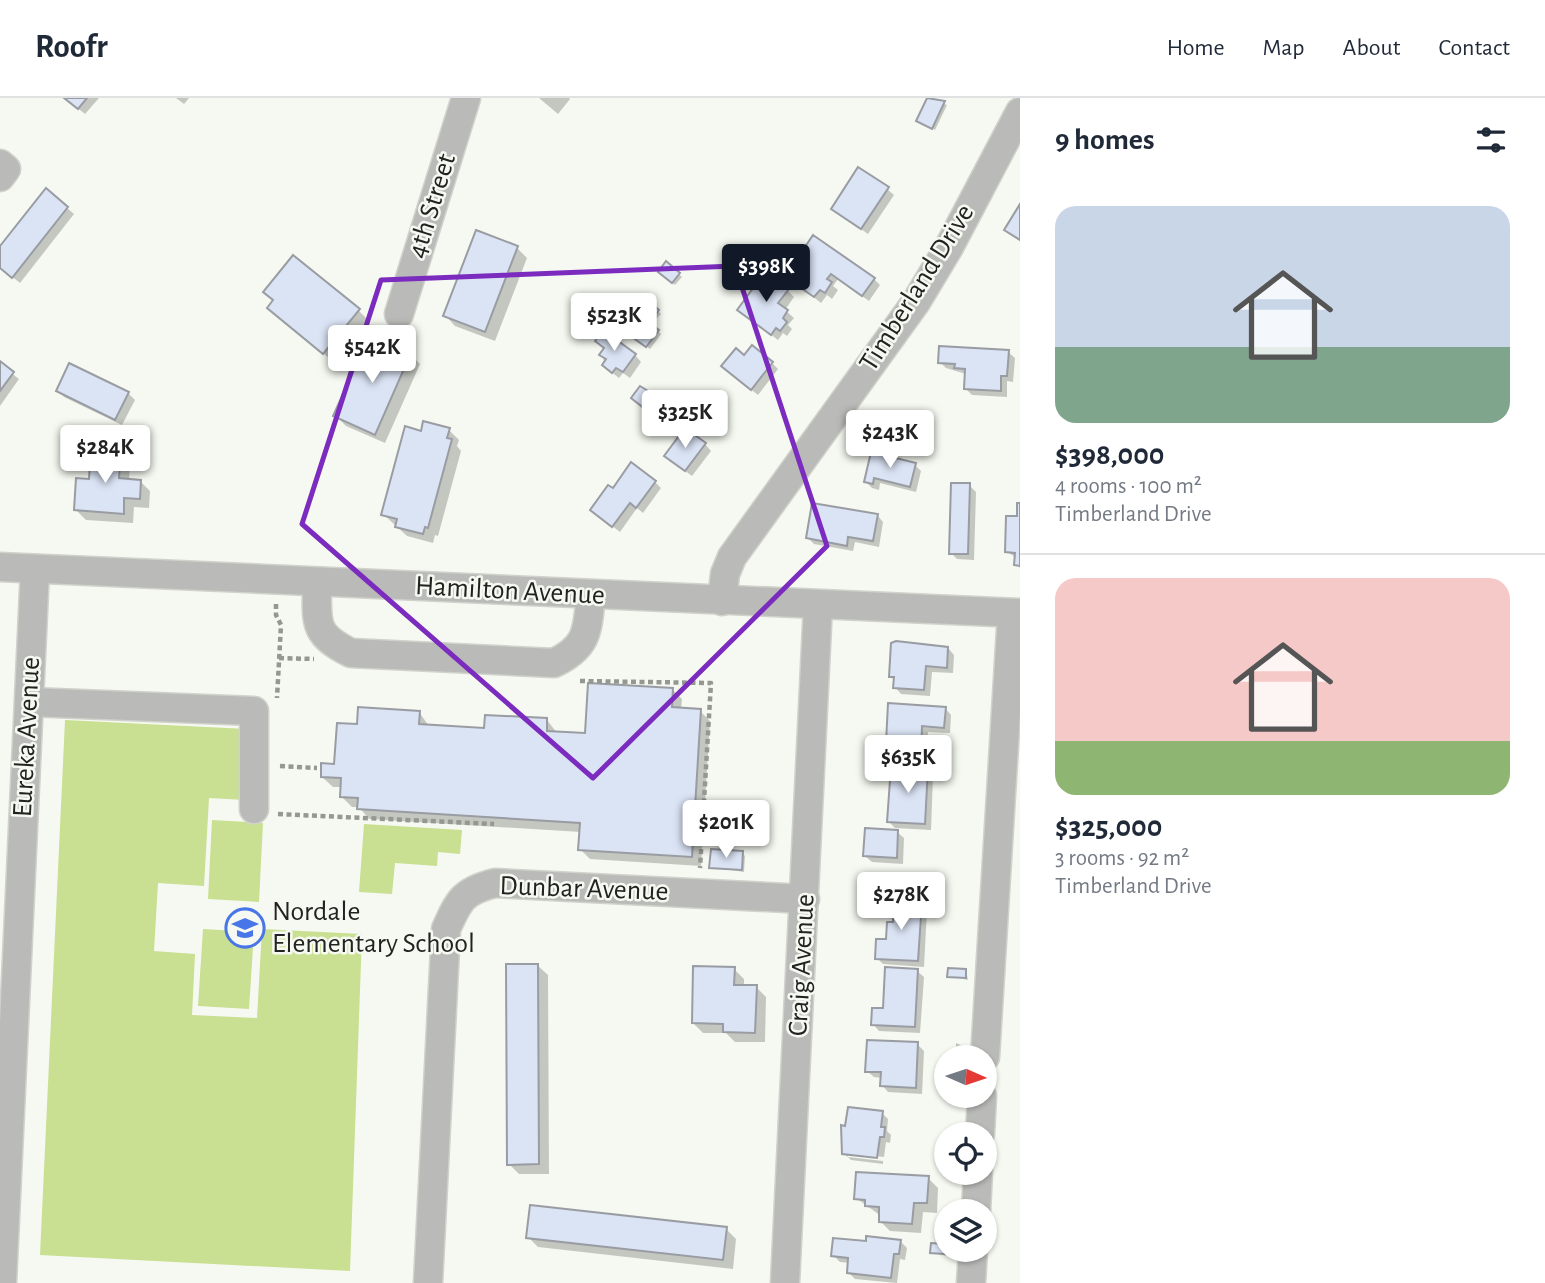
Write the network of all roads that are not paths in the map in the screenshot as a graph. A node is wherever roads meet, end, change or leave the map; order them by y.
1 (466, 98) edge
2 (1020, 113) edge
3 (0, 164) edge
4 (0, 177) edge
5 (399, 314) dead end
6 (0, 567) edge
7 (35, 569) junction
8 (317, 582) junction
9 (591, 595) junction
10 (722, 601) junction
11 (818, 605) junction
12 (1016, 613) edge
13 (30, 702) junction
14 (254, 809) road end
15 (805, 899) junction
16 (986, 1045) edge
17 (972, 1262) edge
18 (2, 1283) edge
19 (428, 1283) edge
20 (785, 1283) edge
21 (971, 1283) edge

1 - 5 street, 4th Street
2 - 10 street, Timberland Drive
3 - 4 street
6 - 7 street, Hamilton Avenue
7 - 8 street, Hamilton Avenue
7 - 13 street, Eureka Avenue
8 - 9 street, Hamilton Avenue
8 - 9 street
9 - 10 street, Hamilton Avenue
10 - 11 street, Hamilton Avenue
11 - 12 street, Hamilton Avenue
11 - 15 street, Craig Avenue
12 - 16 street
13 - 14 street
13 - 18 street, Eureka Avenue
15 - 19 street, Dunbar Avenue
15 - 20 street, Craig Avenue
17 - 21 street

